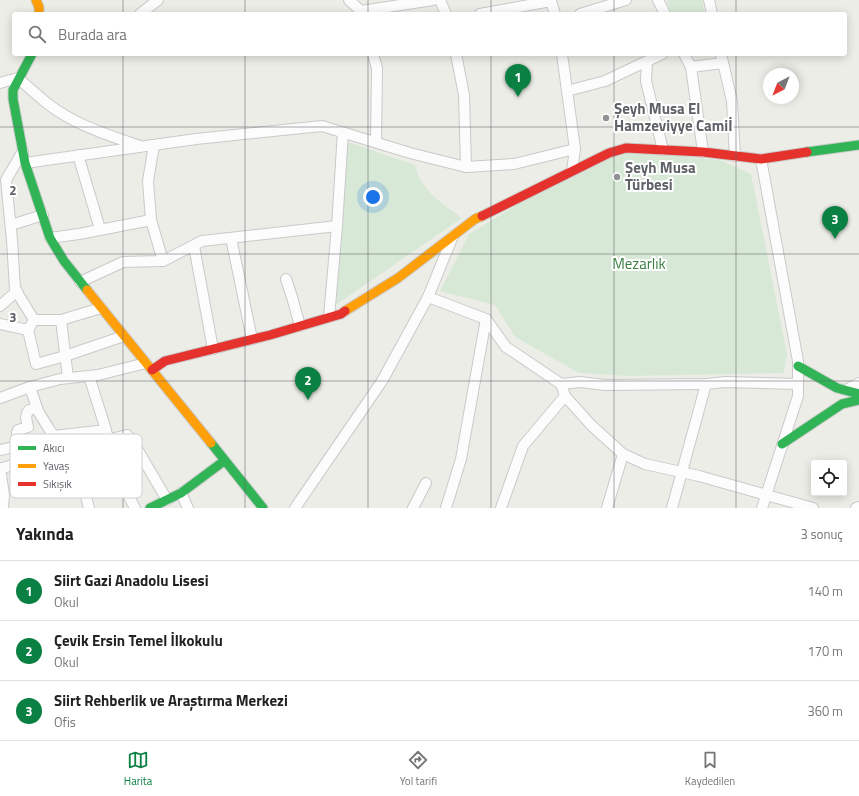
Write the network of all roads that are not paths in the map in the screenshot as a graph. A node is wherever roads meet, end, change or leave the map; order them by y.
1 (36, 0) edge
2 (158, 0) edge
3 (348, 0) edge
4 (433, 0) edge
5 (440, 0) edge
6 (626, 0) edge
7 (658, 0) edge
8 (709, 0) edge
9 (39, 12) edge
10 (143, 12) edge
11 (361, 12) edge
12 (445, 12) edge
13 (492, 12) edge
14 (554, 12) edge
15 (587, 12) edge
16 (664, 12) edge
17 (712, 12) edge
18 (31, 56) edge
19 (374, 56) edge
20 (456, 56) edge
21 (562, 56) edge
22 (658, 56) edge
23 (685, 56) edge
24 (722, 58) edge
25 (647, 62) junction
26 (691, 68) junction
27 (18, 78) junction
28 (0, 83) edge
29 (567, 91) junction
30 (343, 132) junction
31 (376, 142) junction
32 (154, 145) junction
33 (859, 145) edge
34 (143, 146) junction
35 (575, 150) junction
36 (663, 150) junction
37 (23, 151) junction
38 (704, 152) junction
39 (78, 155) junction
40 (735, 156) junction
41 (761, 159) junction
42 (26, 163) junction
43 (466, 167) junction
44 (572, 171) junction
45 (3, 186) edge
46 (43, 215) junction
47 (151, 220) junction
48 (11, 225) junction
49 (337, 226) junction
50 (100, 229) junction
51 (453, 236) junction
52 (50, 238) junction
53 (231, 238) junction
54 (194, 246) junction
55 (163, 262) junction
56 (286, 279) dead end
57 (80, 282) junction
58 (17, 291) junction
59 (428, 297) junction
60 (0, 306) edge
61 (102, 308) junction
62 (330, 317) junction
63 (486, 319) junction
64 (34, 320) junction
65 (61, 320) junction
66 (0, 324) edge
67 (300, 326) junction
68 (28, 330) junction
69 (124, 336) junction
70 (252, 339) junction
71 (213, 349) junction
72 (65, 356) junction
73 (798, 366) junction
74 (149, 367) junction
75 (89, 376) junction
76 (68, 378) junction
77 (859, 383) edge
78 (560, 384) junction
79 (706, 384) junction
80 (798, 384) junction
81 (30, 387) junction
82 (846, 390) junction
83 (859, 394) edge
84 (565, 396) junction
85 (0, 398) edge
86 (859, 400) edge
87 (37, 408) junction
88 (18, 434) edge
89 (53, 434) edge
90 (107, 434) edge
91 (782, 444) junction
92 (10, 448) edge
93 (0, 450) edge
94 (623, 454) junction
95 (142, 457) edge
96 (224, 461) junction
97 (10, 465) edge
98 (0, 468) edge
99 (682, 472) junction
100 (426, 483) dead end
101 (181, 493) junction
102 (766, 495) junction
103 (86, 498) edge
104 (130, 498) edge
105 (167, 500) junction
106 (859, 507) edge
107 (3, 508) edge
108 (89, 508) edge
109 (135, 508) edge
110 (150, 508) edge
111 (188, 508) edge
112 (263, 508) edge
113 (295, 508) edge
114 (413, 508) edge
115 (446, 508) edge
116 (501, 508) edge
117 (607, 508) edge
118 (672, 508) edge
119 (762, 508) edge
120 (813, 508) edge
121 (856, 508) edge

1 - 9 street
2 - 10 street
3 - 11 street
4 - 11 street
5 - 12 street
6 - 15 street
7 - 16 street
8 - 17 street
13 - 14 street
18 - 27 street
19 - 31 street
20 - 43 street
21 - 29 street
22 - 25 street
23 - 26 street
24 - 26 street
24 - 40 street
25 - 29 street
25 - 36 street
26 - 38 street
27 - 28 street
27 - 34 street
27 - 37 street
29 - 35 street
30 - 31 street
30 - 32 street
30 - 49 street
31 - 43 street
32 - 34 street
32 - 47 street
33 - 41 street
34 - 39 street
35 - 43 street
35 - 44 street
36 - 38 street
36 - 44 street
37 - 42 street
37 - 45 street
38 - 40 street
39 - 42 street
39 - 50 street
40 - 41 street
41 - 73 street
42 - 46 street
44 - 51 street
45 - 48 street
46 - 48 street
46 - 52 street
47 - 50 street
47 - 55 street
48 - 58 street
49 - 53 street
49 - 62 street
50 - 52 street
51 - 59 street
51 - 62 street
52 - 57 street
53 - 54 street
53 - 70 street
54 - 55 street
54 - 71 street
55 - 57 street
56 - 67 street
57 - 61 street
58 - 60 street
58 - 64 street
59 - 63 street
59 - 113 street
61 - 65 street
61 - 69 street
62 - 67 street
63 - 78 street
63 - 115 street
64 - 65 street
64 - 68 street
65 - 72 street
66 - 68 street
67 - 70 street
68 - 72 street
69 - 72 street
69 - 74 street
70 - 71 street
71 - 74 street
72 - 76 street
73 - 80 street
73 - 82 street
74 - 75 street
74 - 96 street
75 - 76 street
75 - 90 street
76 - 81 street
77 - 82 street
78 - 79 street
78 - 84 street
79 - 80 street
79 - 99 street
80 - 91 street
81 - 85 street
81 - 87 street
82 - 83 street
84 - 94 street
84 - 116 street
86 - 91 street
87 - 88 street
87 - 89 street
91 - 102 street
92 - 93 street
94 - 99 street
94 - 117 street
95 - 105 street
96 - 101 street
96 - 112 street
97 - 98 street
98 - 107 street
99 - 102 street
99 - 118 street
100 - 114 street
101 - 105 street
101 - 111 street
102 - 119 street
102 - 120 street
103 - 108 street
104 - 109 street
105 - 110 street
106 - 121 street

